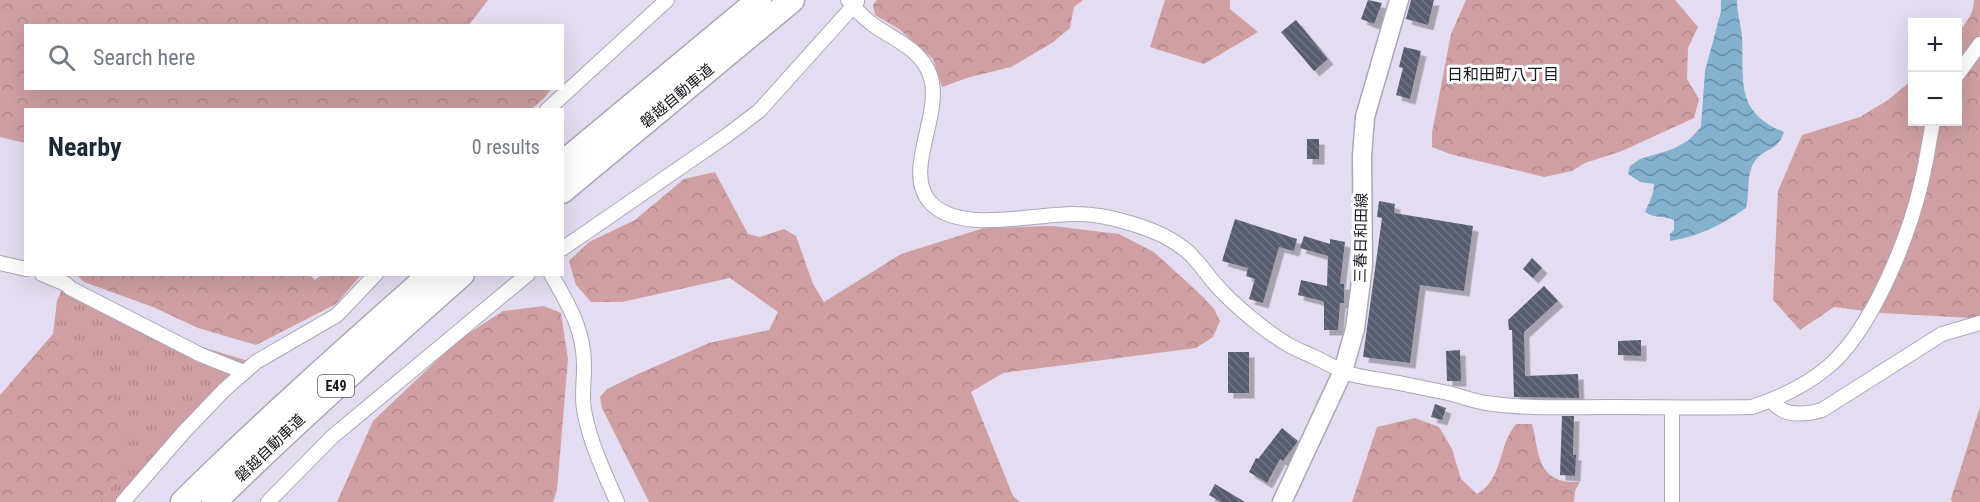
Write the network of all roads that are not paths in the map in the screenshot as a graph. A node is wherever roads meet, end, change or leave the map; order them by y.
1 (667, 0) edge
2 (759, 0) edge
3 (792, 0) edge
4 (1399, 0) edge
5 (853, 2) edge
6 (1980, 44) edge
7 (1959, 72) edge
8 (549, 108) edge
9 (1933, 126) edge
10 (564, 162) edge
11 (564, 189) edge
12 (564, 248) edge
13 (0, 263) edge
14 (24, 269) edge
15 (47, 276) edge
16 (374, 276) edge
17 (429, 276) edge
18 (460, 276) edge
19 (526, 276) edge
20 (552, 276) edge
21 (1980, 323) edge
22 (1343, 371) junction
23 (244, 372) junction
24 (1772, 400) junction
25 (1672, 408) junction
26 (123, 502) edge
27 (183, 502) edge
28 (214, 502) edge
29 (268, 502) edge
30 (617, 502) edge
31 (1282, 502) edge
32 (1671, 502) edge

1 - 8 street
2 - 10 highway, 磐越自動車道
3 - 11 highway, 磐越自動車道
4 - 22 main road, 三春日和田線
5 - 12 street
5 - 22 street
6 - 7 street
9 - 24 street
13 - 14 street
15 - 23 street
16 - 23 street
17 - 27 highway, 磐越自動車道 / E49
18 - 28 highway, 磐越自動車道 / E49
19 - 29 street
20 - 30 street
21 - 24 street
22 - 25 street
22 - 31 main road, 三春日和田線
23 - 26 street
24 - 25 street
25 - 32 street

